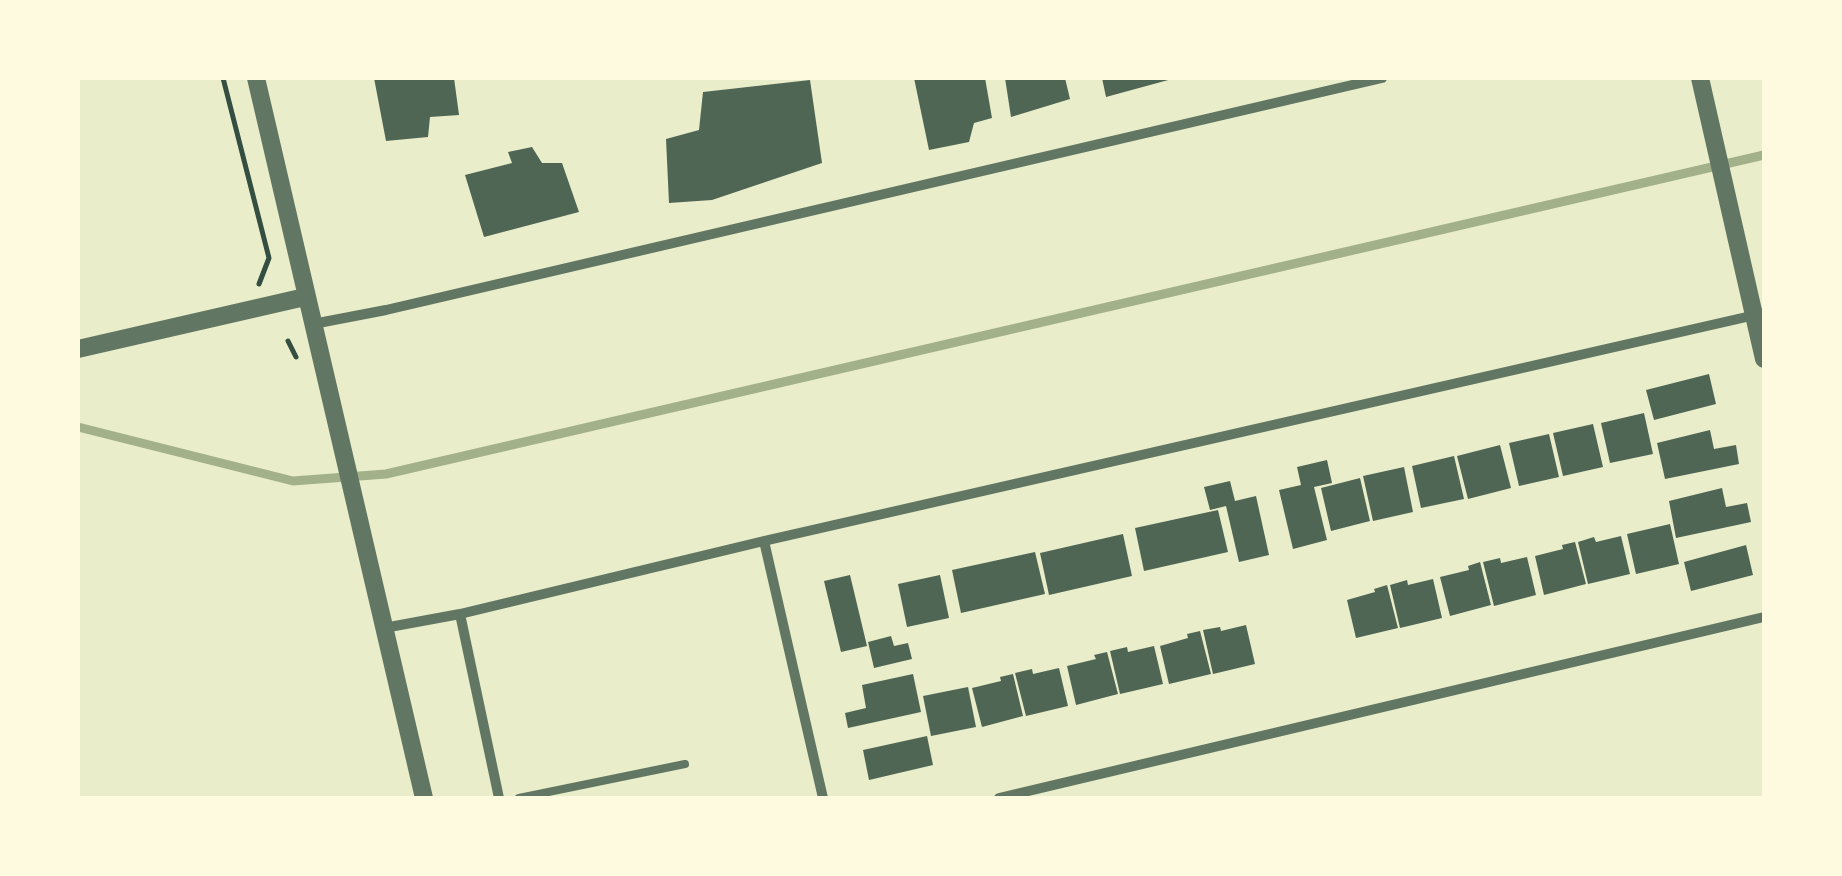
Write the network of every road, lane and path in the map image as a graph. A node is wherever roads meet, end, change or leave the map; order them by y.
1 (223, 78) edge
2 (256, 78) edge
3 (1382, 78) edge
4 (1700, 78) edge
5 (252, 287) dead end
6 (305, 297) junction
7 (1760, 314) edge
8 (312, 324) junction
9 (78, 349) edge
10 (1764, 359) edge
11 (764, 541) junction
12 (460, 614) junction
13 (1764, 616) edge
14 (384, 628) junction
15 (685, 764) dead end
16 (424, 798) edge
17 (499, 798) edge
18 (519, 798) edge
19 (822, 798) edge
20 (999, 798) edge

1 - 5 path
2 - 6 street
3 - 8 street
4 - 7 street
6 - 8 street
6 - 9 street
7 - 10 street
7 - 11 street
8 - 14 street
11 - 12 street
11 - 19 street
12 - 14 street
12 - 17 street
13 - 20 street
14 - 16 street
15 - 18 lane

